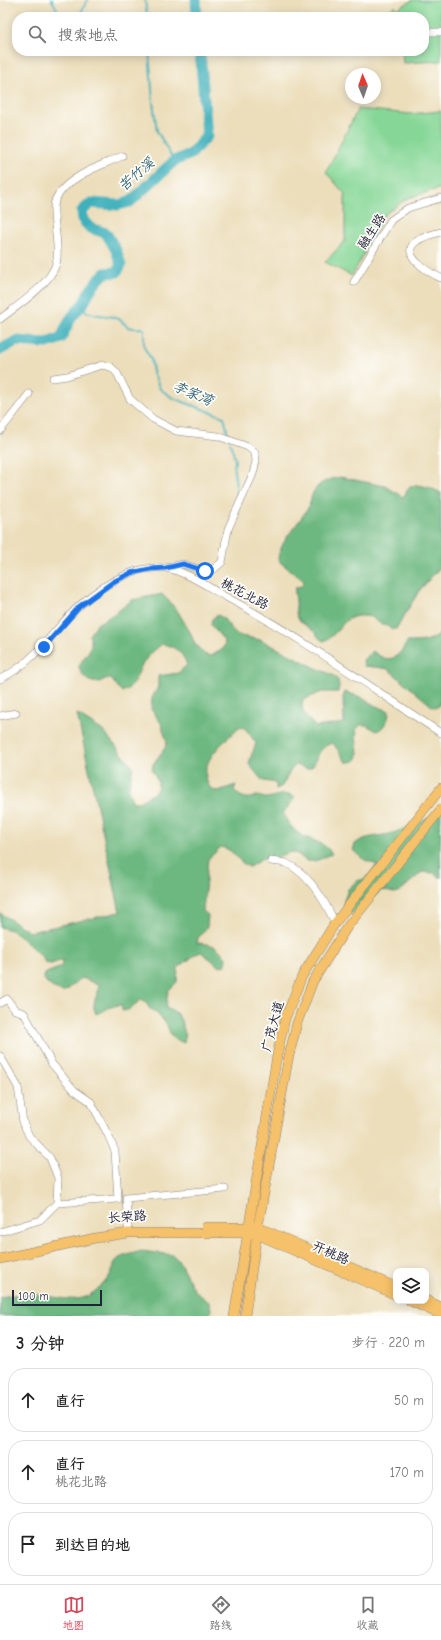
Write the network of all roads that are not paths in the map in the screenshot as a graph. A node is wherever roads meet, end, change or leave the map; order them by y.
1 (429, 32) edge
2 (441, 32) edge
3 (122, 156) dead end
4 (441, 198) edge
5 (441, 232) edge
6 (441, 278) edge
7 (354, 282) dead end
8 (0, 319) edge
9 (53, 378) dead end
10 (29, 394) dead end
11 (0, 431) edge
12 (166, 568) junction
13 (0, 679) edge
14 (16, 713) dead end
15 (0, 716) edge
16 (441, 733) edge
17 (441, 788) edge
18 (441, 809) edge
19 (271, 861) dead end
20 (335, 923) junction
21 (0, 1003) edge
22 (0, 1056) edge
23 (225, 1189) dead end
24 (57, 1203) junction
25 (128, 1227) junction
26 (253, 1230) junction
27 (0, 1232) edge
28 (0, 1253) edge
29 (0, 1259) edge
30 (393, 1286) edge
31 (393, 1294) edge
32 (429, 1301) edge
33 (417, 1304) edge
34 (441, 1307) edge
35 (441, 1315) edge
36 (234, 1316) edge
37 (245, 1316) edge

1 - 2 street
3 - 8 street
4 - 7 street, 融生路
5 - 6 street
9 - 12 street
10 - 11 street
12 - 13 street, 桃花北路
12 - 16 street, 桃花北路
14 - 15 street
17 - 20 main road, 广茂大道
18 - 26 main road, 广茂大道
19 - 20 street
20 - 26 main road, 广茂大道
21 - 24 street
22 - 24 street
23 - 25 street
24 - 27 street
25 - 26 main road, 长荣路
25 - 28 main road, 长荣路
26 - 29 main road, 长荣路
26 - 30 main road, 开桃路
26 - 31 main road, 开桃路
26 - 36 main road, 广茂大道
26 - 37 main road, 广茂大道
32 - 34 main road
33 - 35 main road

